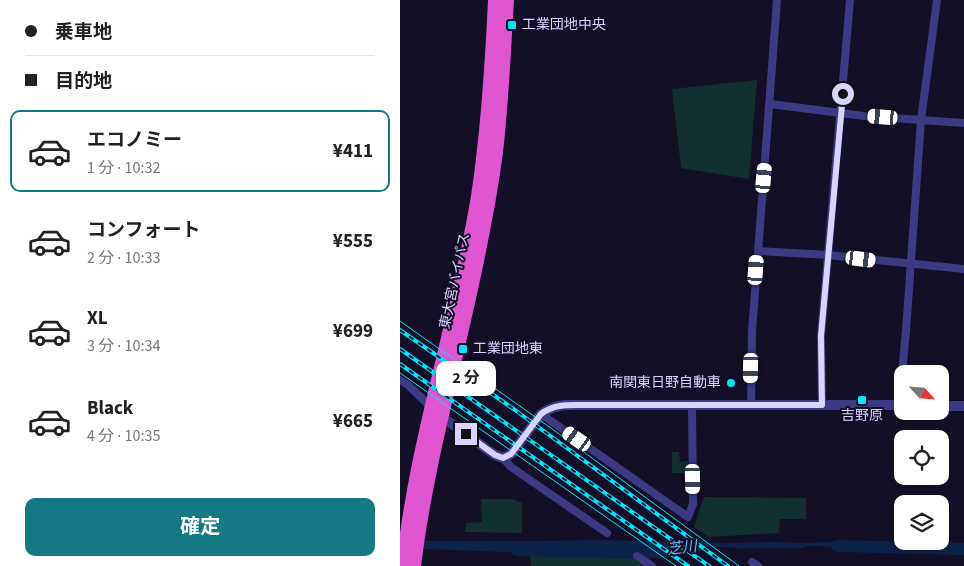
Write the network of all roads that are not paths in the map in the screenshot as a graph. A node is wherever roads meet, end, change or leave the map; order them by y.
1 (495, 0) edge
2 (506, 0) edge
3 (777, 0) edge
4 (850, 0) edge
5 (937, 0) edge
6 (770, 104) junction
7 (841, 113) junction
8 (921, 120) junction
9 (964, 123) edge
10 (758, 251) junction
11 (828, 255) junction
12 (911, 264) junction
13 (964, 269) edge
14 (904, 365) edge
15 (400, 380) edge
16 (692, 405) junction
17 (751, 405) junction
18 (822, 405) junction
19 (894, 405) edge
20 (949, 406) edge
21 (964, 406) edge
22 (436, 412) junction
23 (541, 414) junction
24 (503, 458) junction
25 (408, 533) edge
26 (607, 533) dead end
27 (637, 556) dead end
28 (409, 561) edge
29 (652, 566) edge

1 - 22 highway, 東大宮バイパス
2 - 22 highway, 東大宮バイパス
3 - 6 street
4 - 7 street
5 - 8 street
6 - 7 street
6 - 10 street
7 - 8 street
7 - 11 street
8 - 9 street
8 - 12 street
10 - 11 street
10 - 17 street
11 - 12 street
11 - 18 street
12 - 13 street
12 - 14 street
15 - 22 street
16 - 17 street
16 - 23 street
16 - 23 street
17 - 18 street
18 - 19 street
20 - 21 street
22 - 24 street
22 - 25 highway, 東大宮バイパス
23 - 24 street
24 - 26 street
25 - 28 highway, 東大宮バイパス
27 - 29 street

